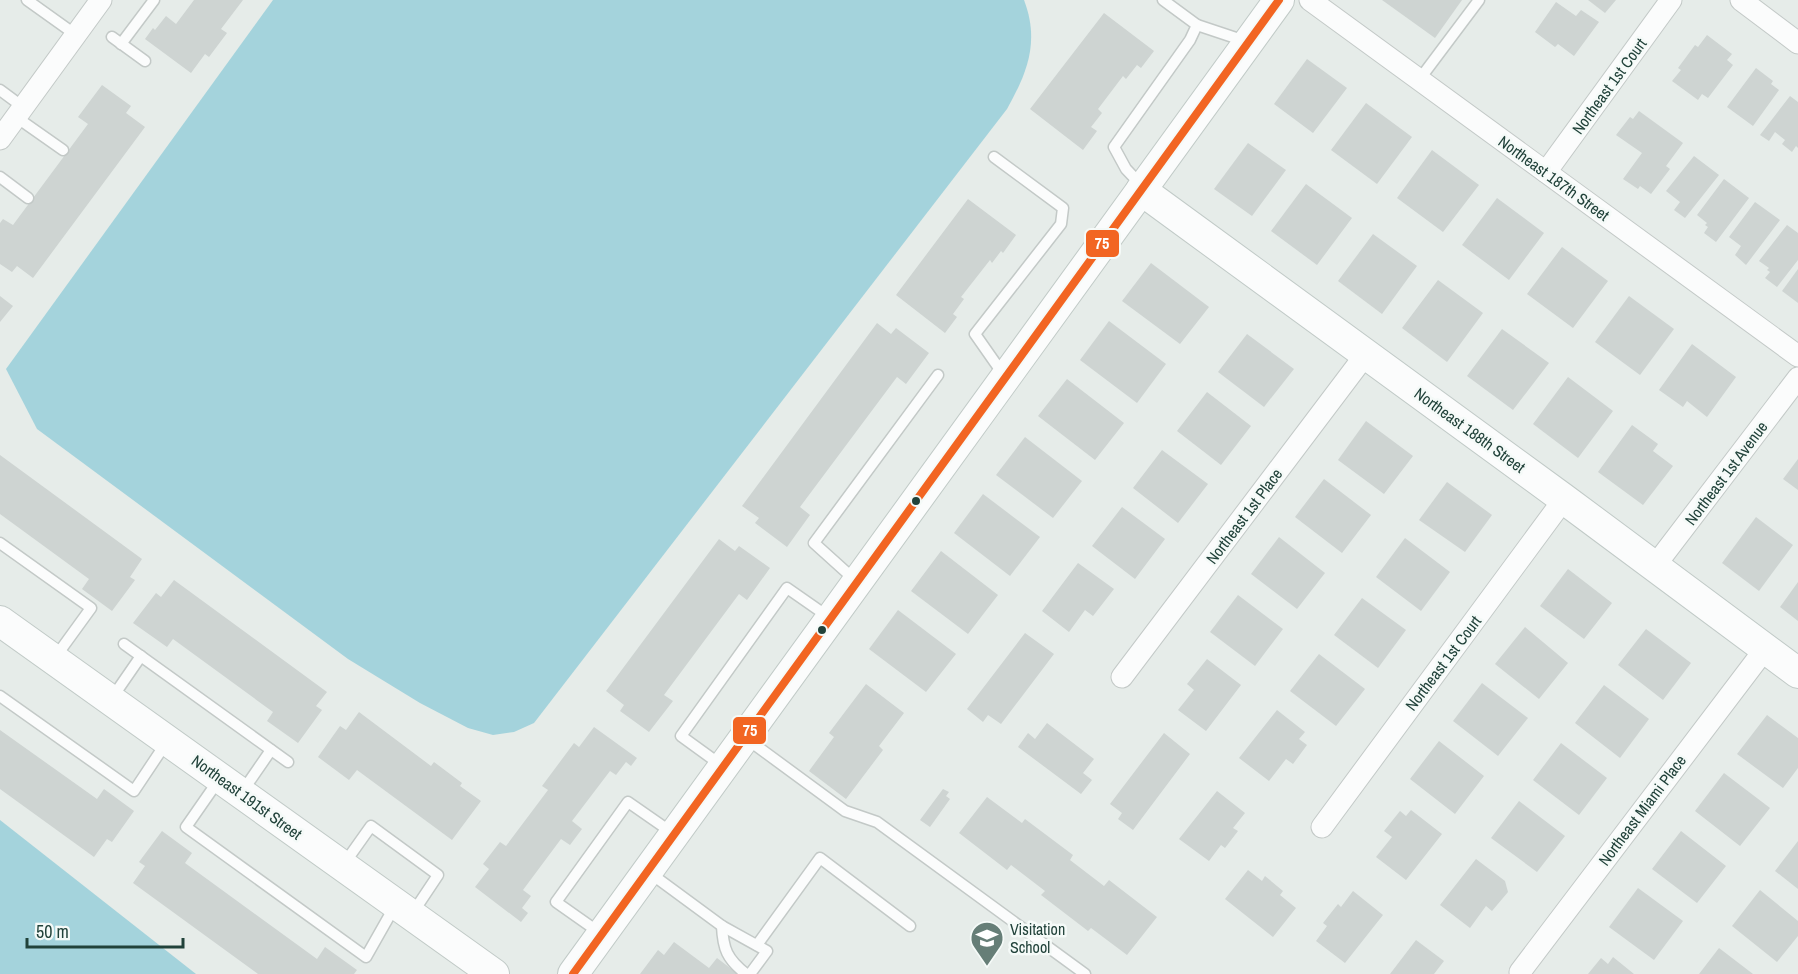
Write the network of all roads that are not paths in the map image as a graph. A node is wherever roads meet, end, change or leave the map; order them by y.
1 (27, 0) edge
2 (101, 0) edge
3 (154, 0) edge
4 (1163, 0) edge
5 (1279, 0) edge
6 (1310, 0) edge
7 (1479, 0) edge
8 (1671, 0) edge
9 (1741, 0) edge
10 (1197, 25) junction
11 (76, 35) junction
12 (112, 37) dead end
13 (1248, 42) junction
14 (1798, 43) edge
15 (121, 44) junction
16 (145, 61) dead end
17 (1419, 80) junction
18 (0, 90) edge
19 (20, 112) junction
20 (0, 139) edge
21 (63, 150) dead end
22 (994, 157) dead end
23 (1546, 172) junction
24 (0, 177) edge
25 (1142, 188) junction
26 (28, 198) dead end
27 (1366, 354) junction
28 (1798, 356) edge
29 (938, 375) dead end
30 (1005, 377) junction
31 (1798, 378) edge
32 (1564, 499) junction
33 (0, 543) edge
34 (1654, 567) junction
35 (857, 582) junction
36 (830, 618) junction
37 (1, 625) edge
38 (124, 644) dead end
39 (1765, 649) junction
40 (141, 656) junction
41 (54, 659) junction
42 (1798, 673) edge
43 (1122, 677) dead end
44 (0, 696) edge
45 (111, 700) junction
46 (744, 737) junction
47 (168, 741) junction
48 (271, 750) junction
49 (288, 762) dead end
50 (723, 766) junction
51 (231, 786) junction
52 (1322, 827) dead end
53 (674, 835) junction
54 (343, 866) junction
55 (647, 872) junction
56 (404, 909) junction
57 (722, 926) junction
58 (910, 926) dead end
59 (602, 934) junction
60 (757, 945) junction
61 (1520, 972) dead end
62 (494, 974) edge
63 (573, 974) edge
64 (748, 974) edge
65 (1085, 974) edge

1 - 11 lane
2 - 11 street
3 - 15 lane
4 - 10 lane
5 - 13 street
6 - 17 street, Northeast 187th Street
7 - 17 lane
8 - 23 street, Northeast 1st Court
9 - 14 street
10 - 13 lane
10 - 25 lane
11 - 19 street
12 - 15 lane
13 - 25 street
15 - 16 lane
17 - 23 street, Northeast 187th Street
18 - 19 lane
19 - 20 street
19 - 21 lane
22 - 30 lane
23 - 28 street, Northeast 187th Street
24 - 26 lane
25 - 27 street, Northeast 188th Street
25 - 30 street
27 - 32 street, Northeast 188th Street
27 - 43 street, Northeast 1st Place
29 - 35 lane
30 - 35 street
31 - 34 street, Northeast 1st Avenue
32 - 34 street, Northeast 188th Street
32 - 52 street, Northeast 1st Court
33 - 41 lane
34 - 39 street, Northeast 188th Street
35 - 36 street
36 - 46 street
36 - 50 lane
37 - 41 street, Northeast 191st Street
38 - 40 lane
39 - 42 street, Northeast 188th Street
39 - 61 street, Northeast Miami Place
40 - 45 lane
40 - 48 lane
41 - 45 street, Northeast 191st Street
44 - 47 lane
45 - 47 street, Northeast 191st Street
46 - 50 street
46 - 65 lane
47 - 51 street, Northeast 191st Street
48 - 49 lane
48 - 51 lane
50 - 53 street
51 - 54 street, Northeast 191st Street
51 - 56 lane
53 - 55 street
53 - 59 lane
54 - 56 street, Northeast 191st Street
54 - 56 lane
55 - 57 lane
55 - 59 street
56 - 62 street, Northeast 191st Street
57 - 60 lane
57 - 64 lane
58 - 60 lane
59 - 63 street
60 - 64 lane

